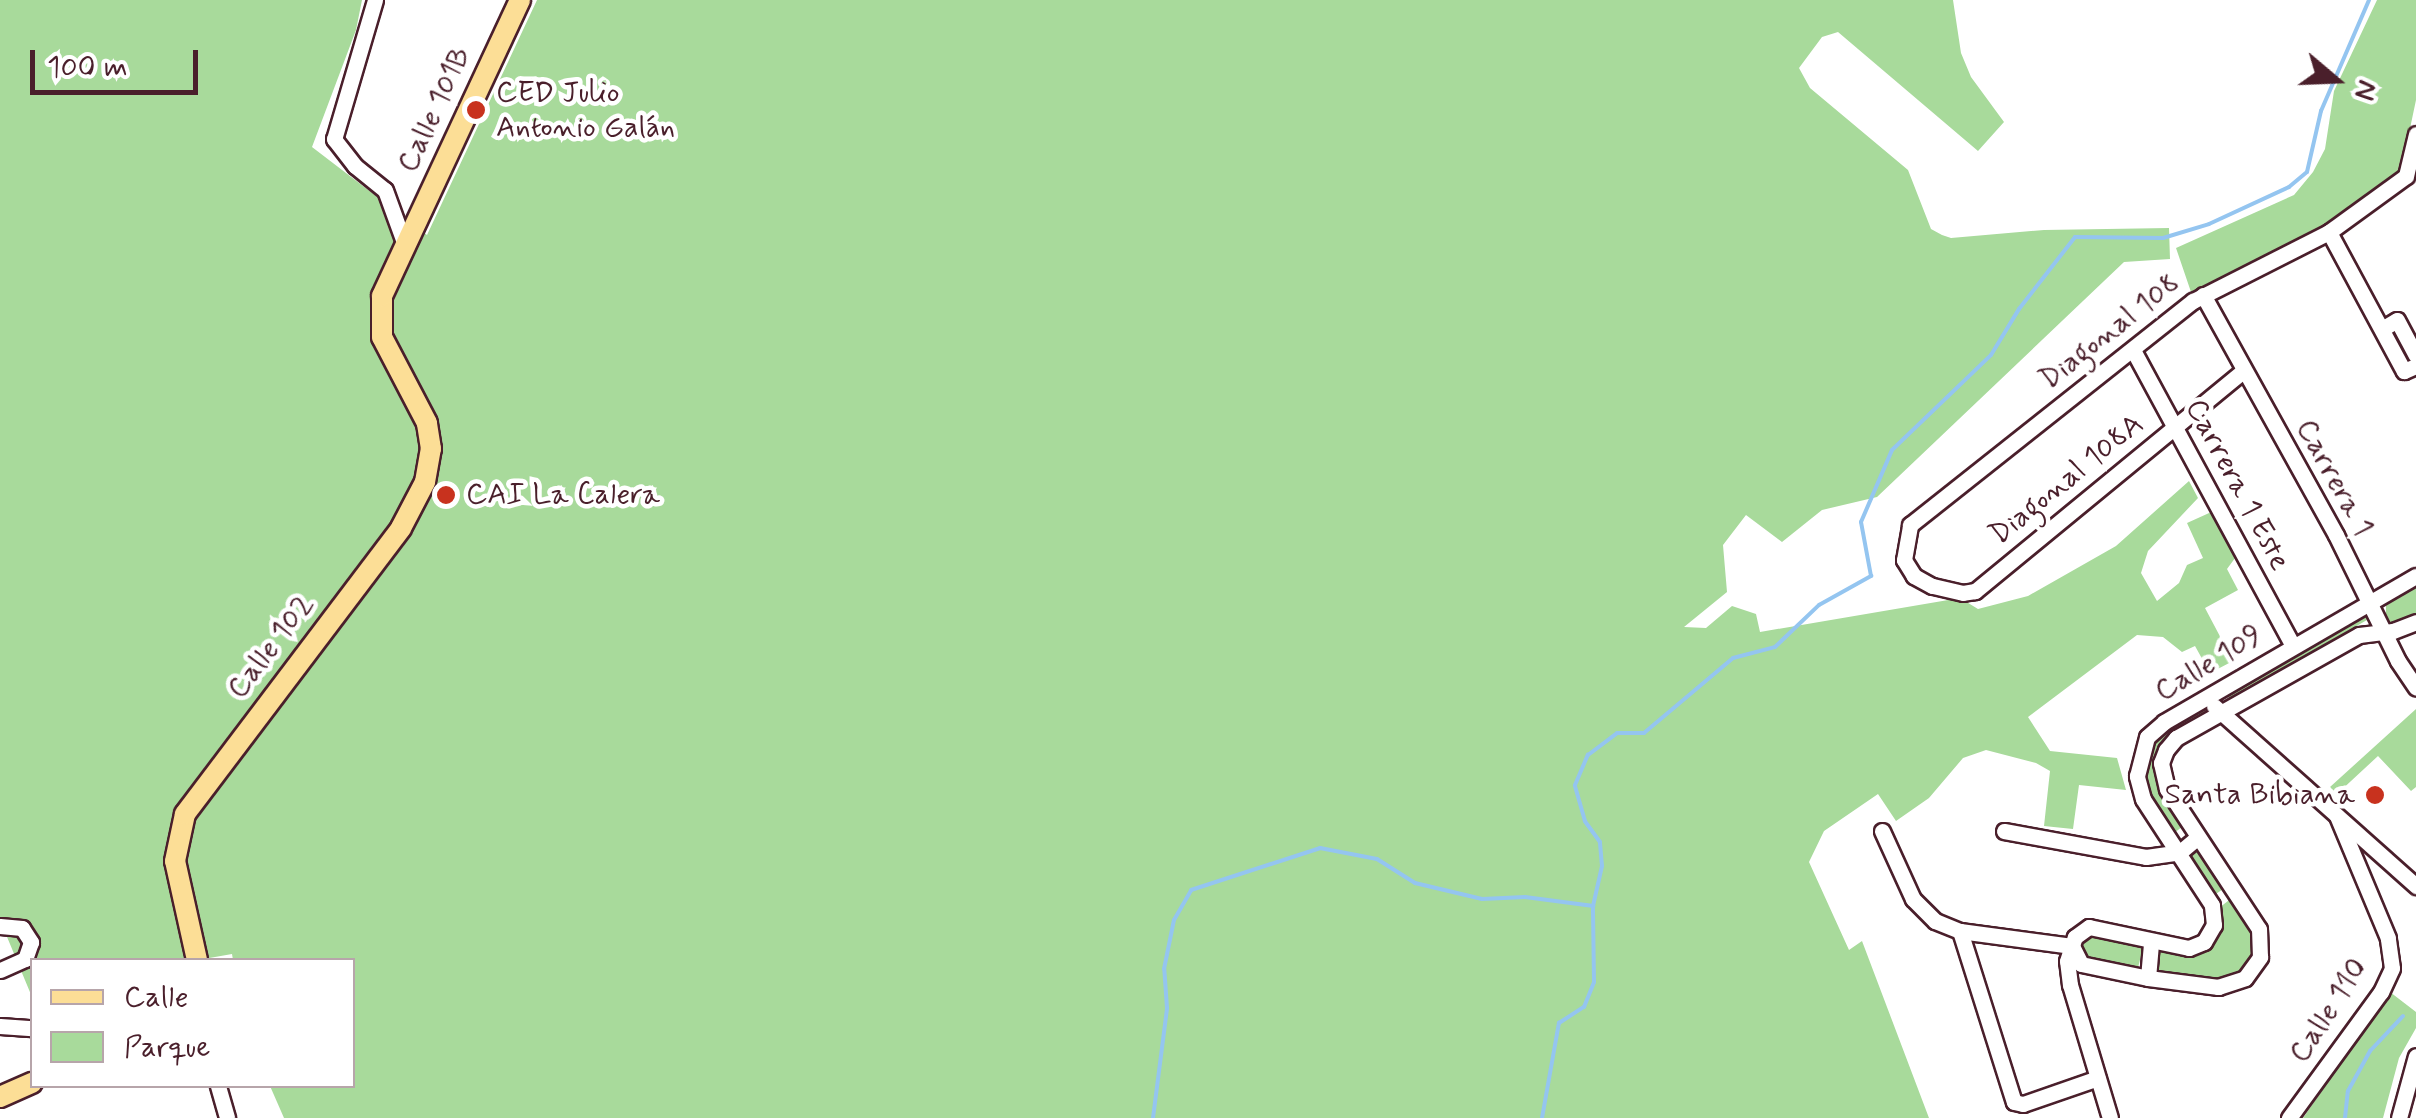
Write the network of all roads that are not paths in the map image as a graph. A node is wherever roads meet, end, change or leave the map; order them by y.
1 (374, 0) edge
2 (520, 0) edge
3 (2416, 134) edge
4 (2411, 178) edge
5 (2328, 232) junction
6 (404, 245) junction
7 (2203, 295) junction
8 (2382, 328) junction
9 (2133, 350) junction
10 (2416, 355) edge
11 (2416, 366) edge
12 (2244, 372) junction
13 (2176, 429) junction
14 (429, 467) joint
15 (1914, 576) joint
16 (2416, 576) edge
17 (2368, 602) junction
18 (2416, 622) edge
19 (2382, 632) junction
20 (2293, 646) junction
21 (2416, 688) edge
22 (2208, 695) junction
23 (2218, 714) junction
24 (2337, 816) junction
25 (1882, 831) dead end
26 (2004, 831) dead end
27 (2198, 836) junction
28 (2180, 852) junction
29 (2416, 886) edge
30 (2234, 890) junction
31 (2212, 905) junction
32 (0, 926) edge
33 (1960, 930) junction
34 (2152, 941) junction
35 (2072, 946) junction
36 (197, 958) edge
37 (0, 970) edge
38 (2148, 978) junction
39 (0, 1026) edge
40 (30, 1028) edge
41 (2416, 1056) edge
42 (2098, 1078) junction
43 (30, 1085) edge
44 (219, 1088) edge
45 (0, 1096) edge
46 (227, 1118) edge
47 (2110, 1118) edge
48 (2289, 1118) edge
49 (2400, 1118) edge

1 - 6 street
2 - 6 main road, Calle 101B
3 - 4 street
4 - 5 street, Diagonal 108
5 - 7 street, Diagonal 108
5 - 8 street
6 - 14 main road, Calle 101B
7 - 9 street, Diagonal 108
7 - 12 street, Carrera 1
8 - 10 street
8 - 11 street
9 - 13 street, Carrera 1 Este
9 - 15 street, Diagonal 108
12 - 13 street, Diagonal 108A
12 - 17 street, Carrera 1
13 - 15 street, Diagonal 108A
13 - 20 street, Carrera 1 Este
14 - 36 main road, Calle 102
16 - 17 street, Calle 109
17 - 19 street, Carrera 1
17 - 20 street, Calle 109
18 - 19 street, Calle 109
19 - 21 street, Carrera 1
19 - 23 street, Calle 109
20 - 22 street, Calle 109
22 - 23 street
22 - 28 street, Calle 109
23 - 24 street
23 - 27 street, Calle 109
24 - 29 street
24 - 48 street, Calle 110
25 - 33 street
26 - 28 street
27 - 28 street
27 - 30 street, Calle 109
28 - 31 street, Calle 109
30 - 31 street
30 - 38 street, Calle 109
31 - 34 street
32 - 37 street
33 - 35 street
33 - 42 street
34 - 35 street
34 - 38 street
35 - 38 street
35 - 42 street
39 - 40 street
41 - 49 street
42 - 47 street
43 - 45 main road
44 - 46 street

